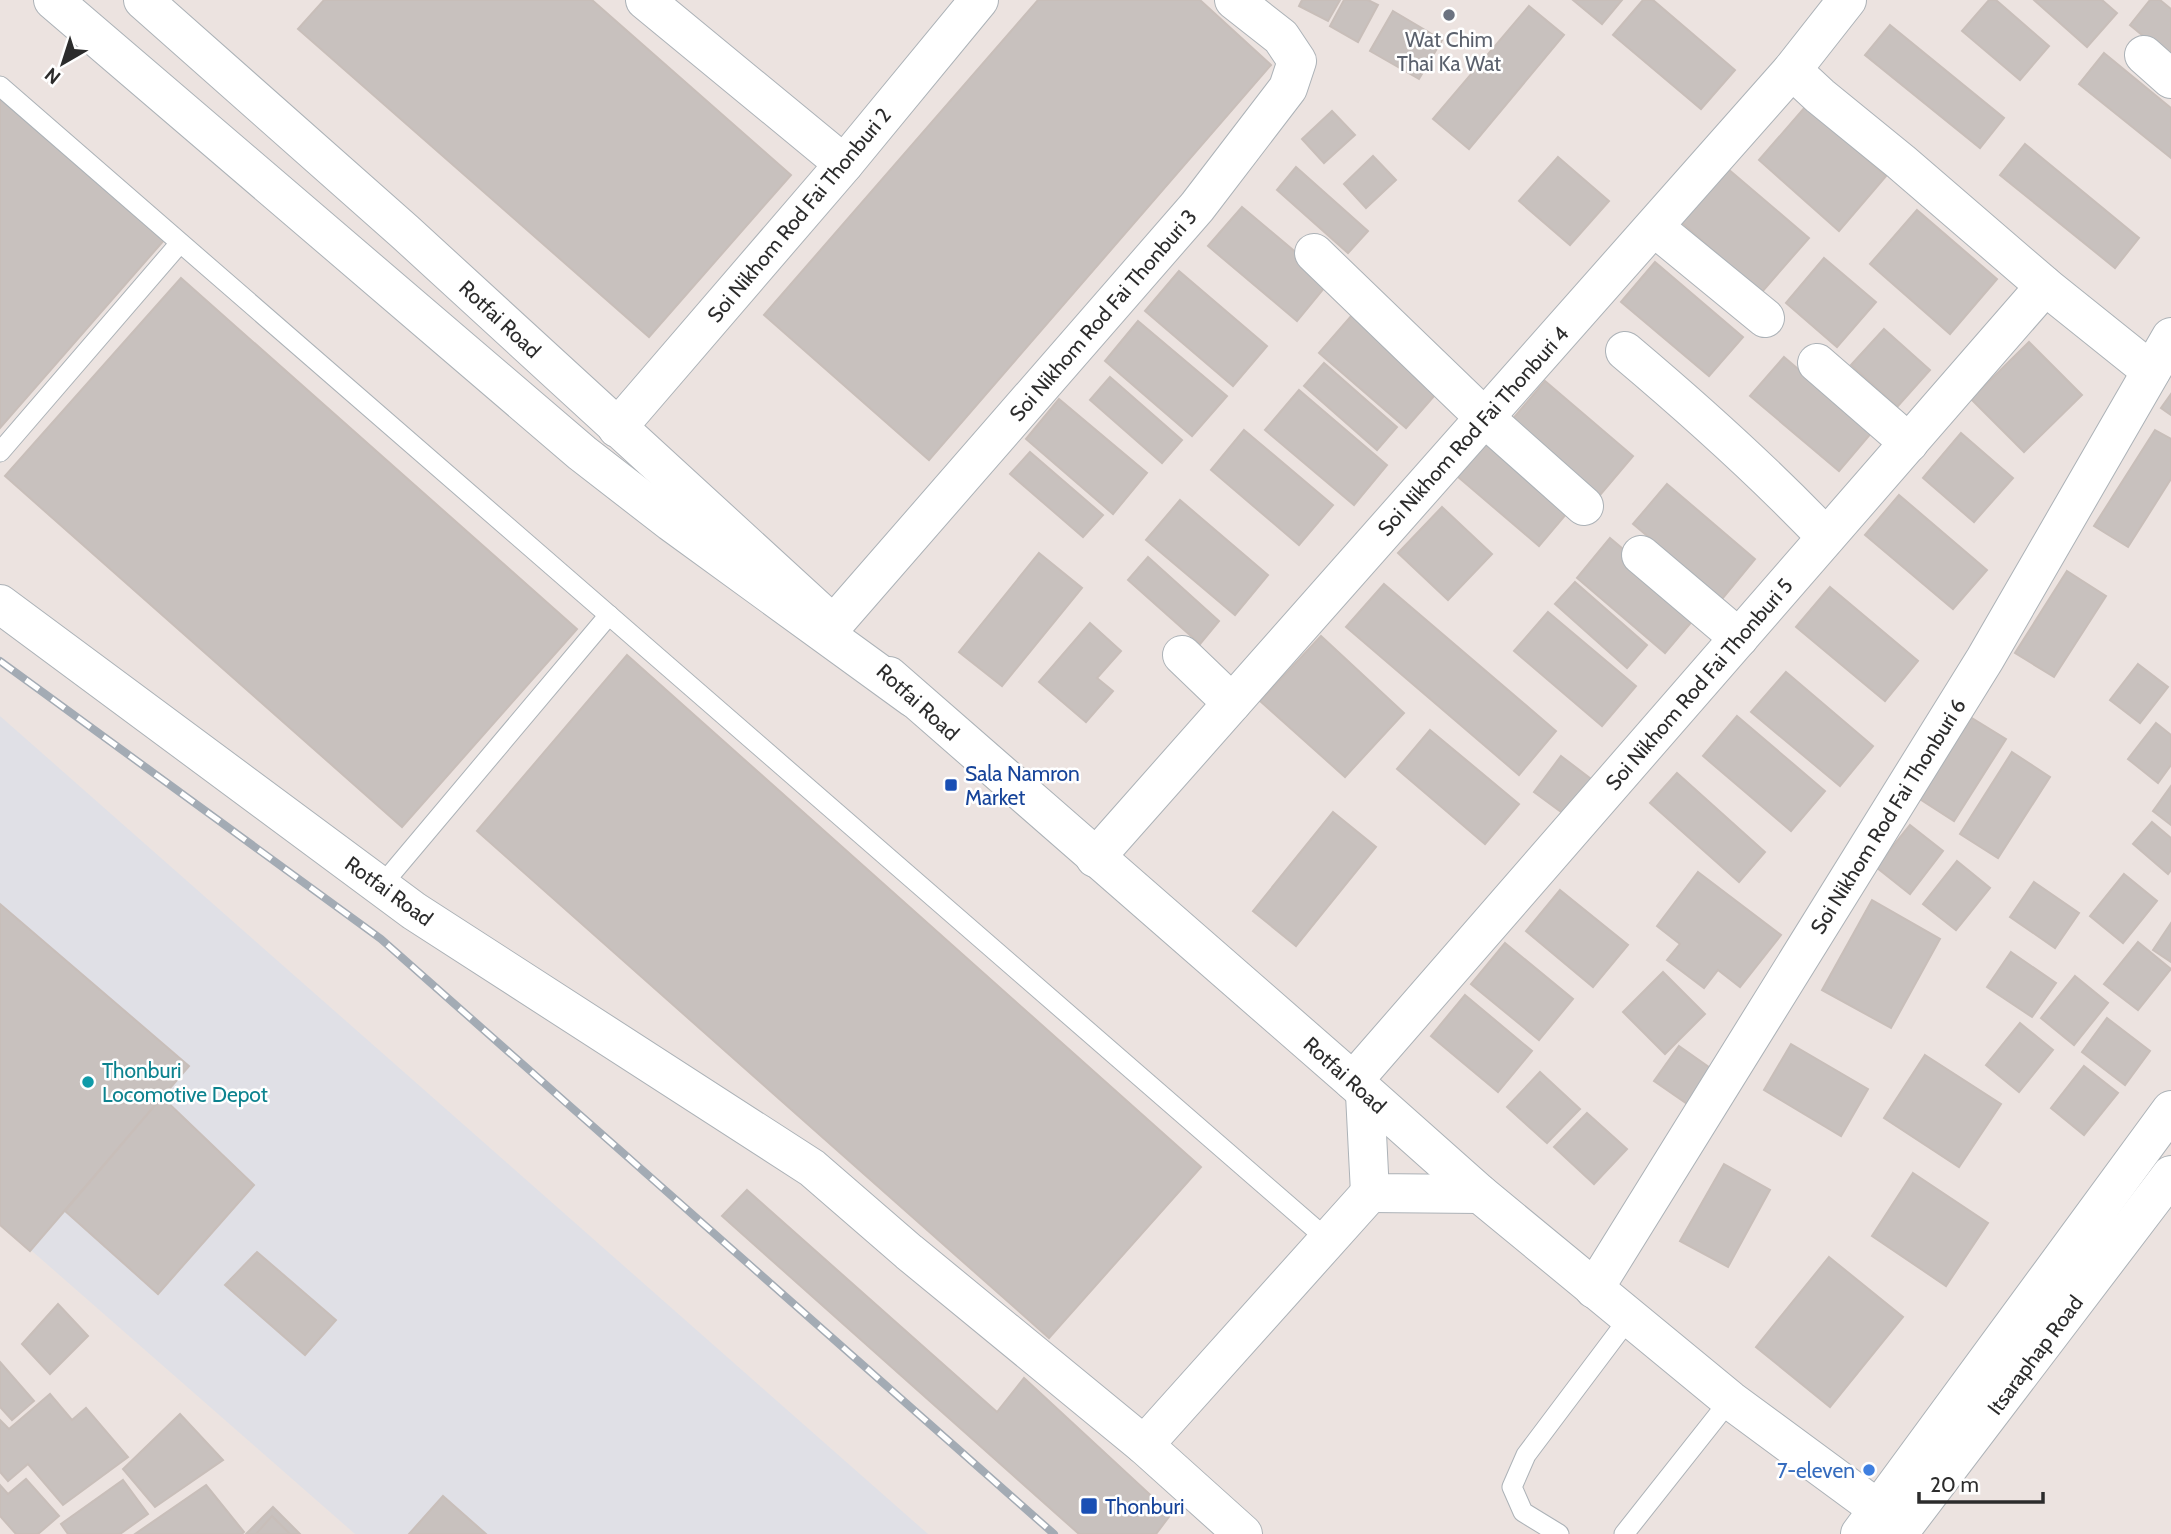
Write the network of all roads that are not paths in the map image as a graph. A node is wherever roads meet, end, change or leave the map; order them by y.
1 (53, 0) edge
2 (143, 0) edge
3 (645, 0) edge
4 (979, 0) edge
5 (1234, 0) edge
6 (1846, 0) edge
7 (1792, 70) junction
8 (0, 86) edge
9 (844, 164) junction
10 (1654, 227) junction
11 (180, 243) junction
12 (1314, 253) dead end
13 (2045, 286) junction
14 (1765, 318) dead end
15 (2171, 337) edge
16 (1625, 351) dead end
17 (1817, 363) dead end
18 (2151, 371) junction
19 (1485, 418) junction
20 (617, 428) junction
21 (1909, 443) junction
22 (0, 452) edge
23 (1584, 506) dead end
24 (1826, 537) junction
25 (1641, 555) dead end
26 (0, 604) edge
27 (609, 615) junction
28 (833, 625) junction
29 (1739, 638) junction
30 (1182, 655) dead end
31 (913, 698) junction
32 (1232, 703) junction
33 (1096, 858) junction
34 (381, 886) junction
35 (1359, 1087) junction
36 (2171, 1110) edge
37 (2171, 1175) edge
38 (1370, 1193) junction
39 (1480, 1194) junction
40 (1328, 1240) junction
41 (1594, 1289) junction
42 (1629, 1318) junction
43 (1730, 1400) junction
44 (1144, 1445) junction
45 (1885, 1526) edge
46 (1243, 1534) edge
47 (1559, 1534) edge
48 (1624, 1534) edge

1 - 31 street
2 - 20 street, Rotfai Road
3 - 9 street
4 - 9 street, Soi Nikhom Rod Fai Thonburi 2
5 - 28 street, Soi Nikhom Rod Fai Thonburi 3
6 - 7 street, Soi Nikhom Rod Fai Thonburi 4
7 - 10 street, Soi Nikhom Rod Fai Thonburi 4
7 - 13 street
8 - 11 lane
9 - 20 street, Soi Nikhom Rod Fai Thonburi 2
10 - 14 street
10 - 19 street, Soi Nikhom Rod Fai Thonburi 4
11 - 22 lane
11 - 27 lane
12 - 19 street
13 - 18 street
13 - 21 street, Soi Nikhom Rod Fai Thonburi 5
15 - 18 street, Soi Nikhom Rod Fai Thonburi 6
16 - 24 street
17 - 21 street
18 - 41 street, Soi Nikhom Rod Fai Thonburi 6
19 - 23 street
19 - 32 street, Soi Nikhom Rod Fai Thonburi 4
20 - 28 street, Rotfai Road
21 - 24 street, Soi Nikhom Rod Fai Thonburi 5
24 - 29 street, Soi Nikhom Rod Fai Thonburi 5
25 - 29 street
26 - 34 street, Rotfai Road
27 - 34 lane
27 - 40 lane
28 - 31 street, Rotfai Road
29 - 35 street, Soi Nikhom Rod Fai Thonburi 5
30 - 32 street
31 - 33 street, Rotfai Road
32 - 33 street, Soi Nikhom Rod Fai Thonburi 4
33 - 35 street, Rotfai Road
34 - 44 street, Rotfai Road
35 - 38 street
35 - 39 street, Rotfai Road
36 - 45 street
37 - 45 street, Itsaraphap Road
38 - 39 street
38 - 40 street
39 - 41 street, Rotfai Road
40 - 44 street
41 - 42 street, Rotfai Road
42 - 43 street, Rotfai Road
42 - 47 lane
43 - 45 street, Rotfai Road
43 - 48 lane
44 - 46 street, Rotfai Road

